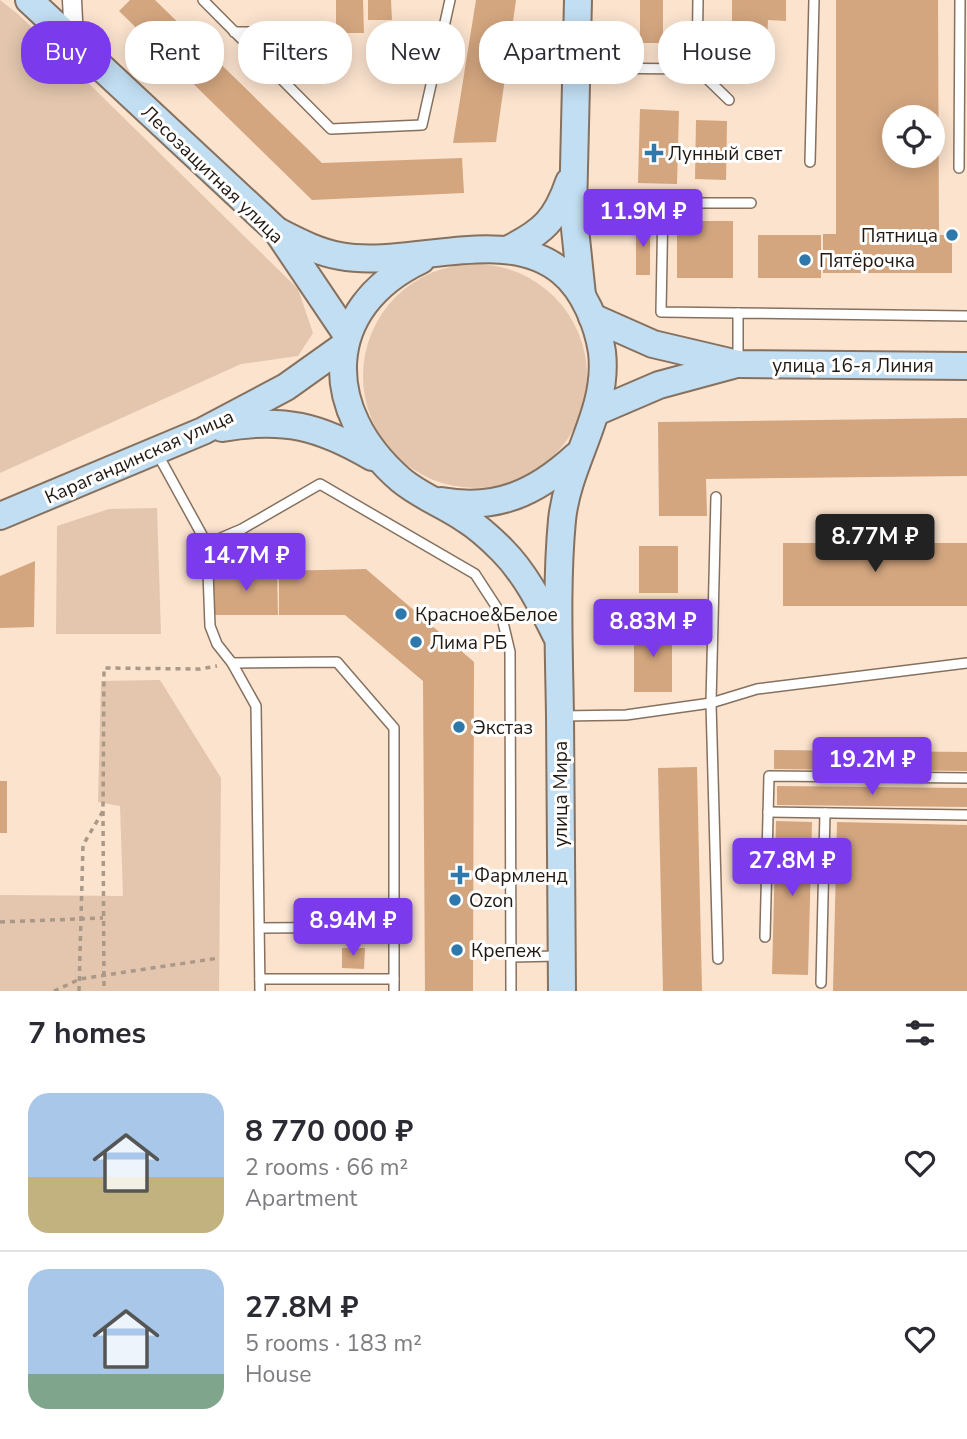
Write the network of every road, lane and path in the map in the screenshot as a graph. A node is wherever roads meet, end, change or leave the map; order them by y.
1 (29, 0) edge
2 (72, 0) edge
3 (203, 0) edge
4 (450, 0) edge
5 (578, 0) edge
6 (698, 0) edge
7 (814, 0) edge
8 (960, 0) edge
9 (53, 21) edge
10 (73, 21) edge
11 (445, 21) edge
12 (578, 21) edge
13 (698, 21) edge
14 (234, 32) junction
15 (238, 32) edge
16 (111, 75) edge
17 (431, 84) edge
18 (577, 84) edge
19 (712, 84) edge
20 (729, 100) dead end
21 (810, 162) dead end
22 (959, 169) dead end
23 (573, 171) junction
24 (751, 203) dead end
25 (277, 231) junction
26 (507, 250) junction
27 (429, 256) junction
28 (587, 307) junction
29 (738, 313) junction
30 (967, 316) edge
31 (346, 340) junction
32 (738, 364) junction
33 (967, 366) edge
34 (596, 412) junction
35 (203, 431) junction
36 (156, 451) junction
37 (577, 455) junction
38 (382, 463) junction
39 (716, 497) dead end
40 (432, 499) junction
41 (0, 516) edge
42 (206, 544) junction
43 (558, 639) junction
44 (232, 663) junction
45 (967, 663) edge
46 (711, 703) junction
47 (560, 716) junction
48 (967, 778) edge
49 (103, 811) junction
50 (768, 812) junction
51 (825, 813) junction
52 (967, 816) edge
53 (104, 918) junction
54 (0, 922) edge
55 (393, 927) junction
56 (260, 928) junction
57 (765, 937) dead end
58 (562, 956) junction
59 (511, 957) junction
60 (219, 958) dead end
61 (719, 959) dead end
62 (104, 976) junction
63 (80, 979) junction
64 (260, 979) junction
65 (394, 979) junction
66 (821, 983) dead end
67 (54, 991) edge
68 (79, 991) edge
69 (104, 991) edge
70 (260, 991) edge
71 (394, 991) edge
72 (511, 991) edge
73 (562, 991) edge

1 - 9 main road, Лесозащитная улица
2 - 10 street
3 - 14 lane
4 - 11 lane
5 - 12 main road
6 - 13 lane
7 - 21 lane
8 - 22 lane
14 - 15 lane
14 - 17 lane
16 - 25 main road, Лесозащитная улица
18 - 23 main road
19 - 20 lane
23 - 26 main road
23 - 28 main road
24 - 29 lane
25 - 27 main road
25 - 31 main road, Лесозащитная улица
26 - 27 main road
26 - 28 main road
27 - 31 main road
28 - 32 main road
28 - 34 main road, улица Мира
29 - 30 lane
29 - 32 lane
31 - 35 main road, Карагандинская улица
31 - 38 main road
32 - 33 main road, улица 16-я Линия
32 - 34 main road
34 - 37 main road, улица Мира
35 - 36 main road, Карагандинская улица
35 - 38 main road
36 - 41 main road, Карагандинская улица
36 - 42 lane
37 - 40 main road
37 - 43 main road, улица Мира
38 - 40 main road
39 - 46 lane
40 - 43 main road
42 - 44 lane
42 - 59 lane
43 - 47 main road, улица Мира
44 - 49 path
44 - 55 lane
44 - 56 lane
45 - 46 lane
46 - 47 lane
46 - 61 lane
47 - 58 main road, улица Мира
48 - 50 lane
49 - 53 path
49 - 63 path
50 - 51 lane
50 - 57 lane
51 - 52 lane
51 - 66 lane
53 - 54 path
53 - 62 path
55 - 56 lane
55 - 65 lane
56 - 64 lane
58 - 59 lane
58 - 73 main road, улица Мира
59 - 72 lane
60 - 62 path
62 - 63 path
62 - 69 path
63 - 67 path
63 - 68 path
64 - 65 lane
64 - 70 lane
65 - 71 lane

